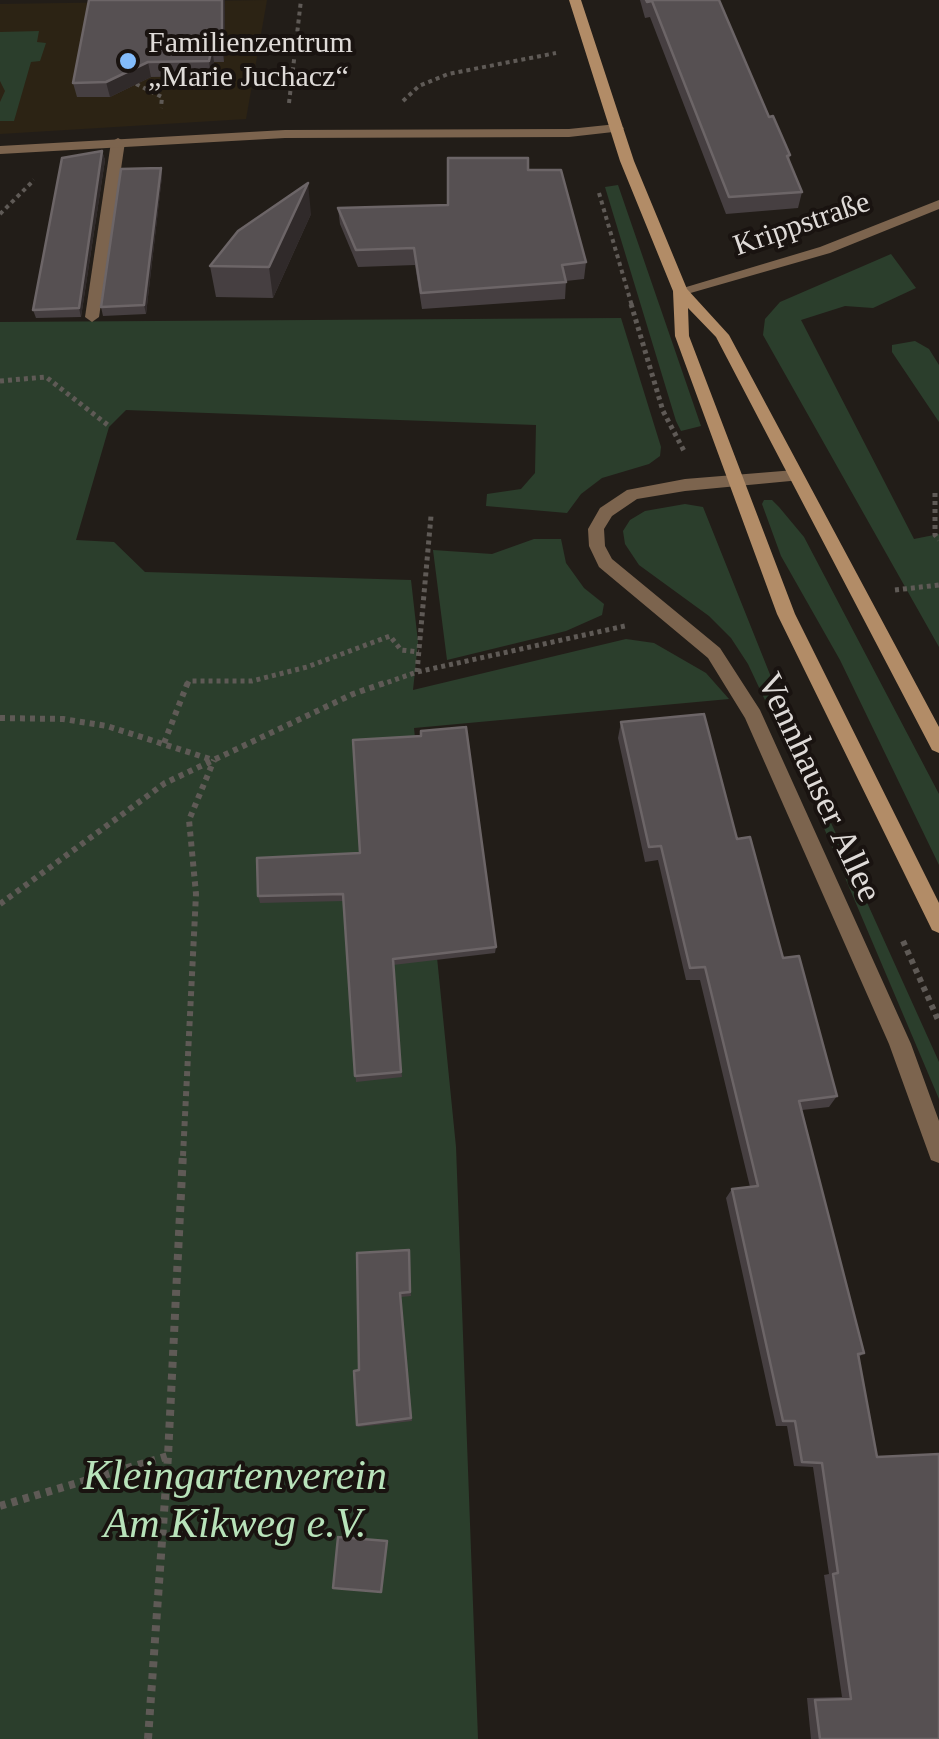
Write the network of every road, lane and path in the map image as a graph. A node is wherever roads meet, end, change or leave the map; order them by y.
1 (301, 0) edge
2 (575, 0) edge
3 (556, 53) dead end
4 (440, 65) dead end
5 (448, 74) junction
6 (404, 98) dead end
7 (289, 99) dead end
8 (616, 128) junction
9 (118, 142) junction
10 (0, 150) edge
11 (596, 184) dead end
12 (939, 204) edge
13 (680, 291) junction
14 (92, 317) dead end
15 (0, 381) edge
16 (110, 426) dead end
17 (690, 462) dead end
18 (794, 476) junction
19 (737, 481) junction
20 (935, 493) dead end
21 (431, 516) dead end
22 (939, 540) edge
23 (939, 584) edge
24 (894, 590) dead end
25 (654, 604) junction
26 (420, 652) junction
27 (417, 672) junction
28 (0, 718) edge
29 (164, 744) junction
30 (939, 745) edge
31 (214, 760) junction
32 (0, 904) edge
33 (939, 924) edge
34 (939, 1152) edge
35 (168, 1456) junction
36 (0, 1506) edge
37 (148, 1739) edge

1 - 7 path
2 - 8 main road, Vennhauser Allee
3 - 5 path
4 - 5 path
5 - 6 path
8 - 9 street
8 - 13 main road, Vennhauser Allee
9 - 10 street
9 - 14 street
11 - 17 path
12 - 13 street, Krippstraße
13 - 18 main road, Vennhauser Allee
13 - 19 main road, Vennhauser Allee
15 - 16 path
18 - 19 street, Vennhauser Allee
18 - 30 main road, Vennhauser Allee
19 - 25 street, Vennhauser Allee
19 - 33 main road, Vennhauser Allee
20 - 22 path
21 - 26 path
23 - 24 path
25 - 27 path
25 - 34 street, Vennhauser Allee
26 - 27 path
26 - 29 path
27 - 31 path
28 - 29 path
29 - 31 path
31 - 32 path
31 - 35 path
35 - 36 path
35 - 37 path

